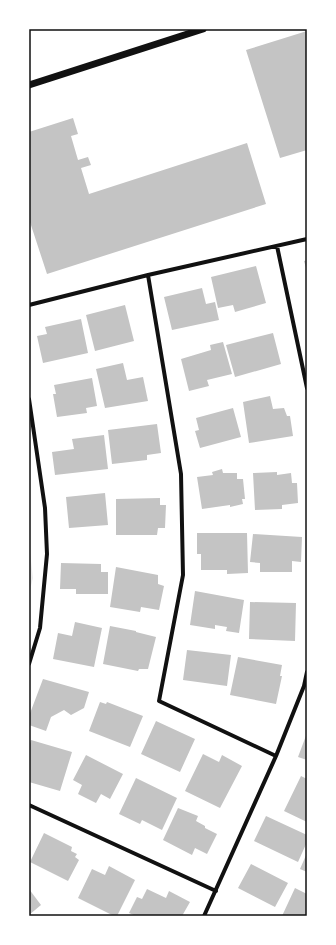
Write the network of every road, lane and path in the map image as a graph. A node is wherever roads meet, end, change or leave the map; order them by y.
1 (203, 29) edge
2 (29, 85) edge
3 (307, 239) edge
4 (277, 246) junction
5 (148, 275) junction
6 (29, 305) edge
7 (307, 388) edge
8 (29, 399) edge
9 (29, 664) edge
10 (307, 672) edge
11 (276, 756) junction
12 (29, 805) edge
13 (216, 891) junction
14 (204, 916) edge

1 - 2 street
3 - 4 street
4 - 5 street
4 - 7 street
5 - 6 street
5 - 11 street
8 - 9 street
10 - 11 street
11 - 13 street
12 - 13 street
13 - 14 street

